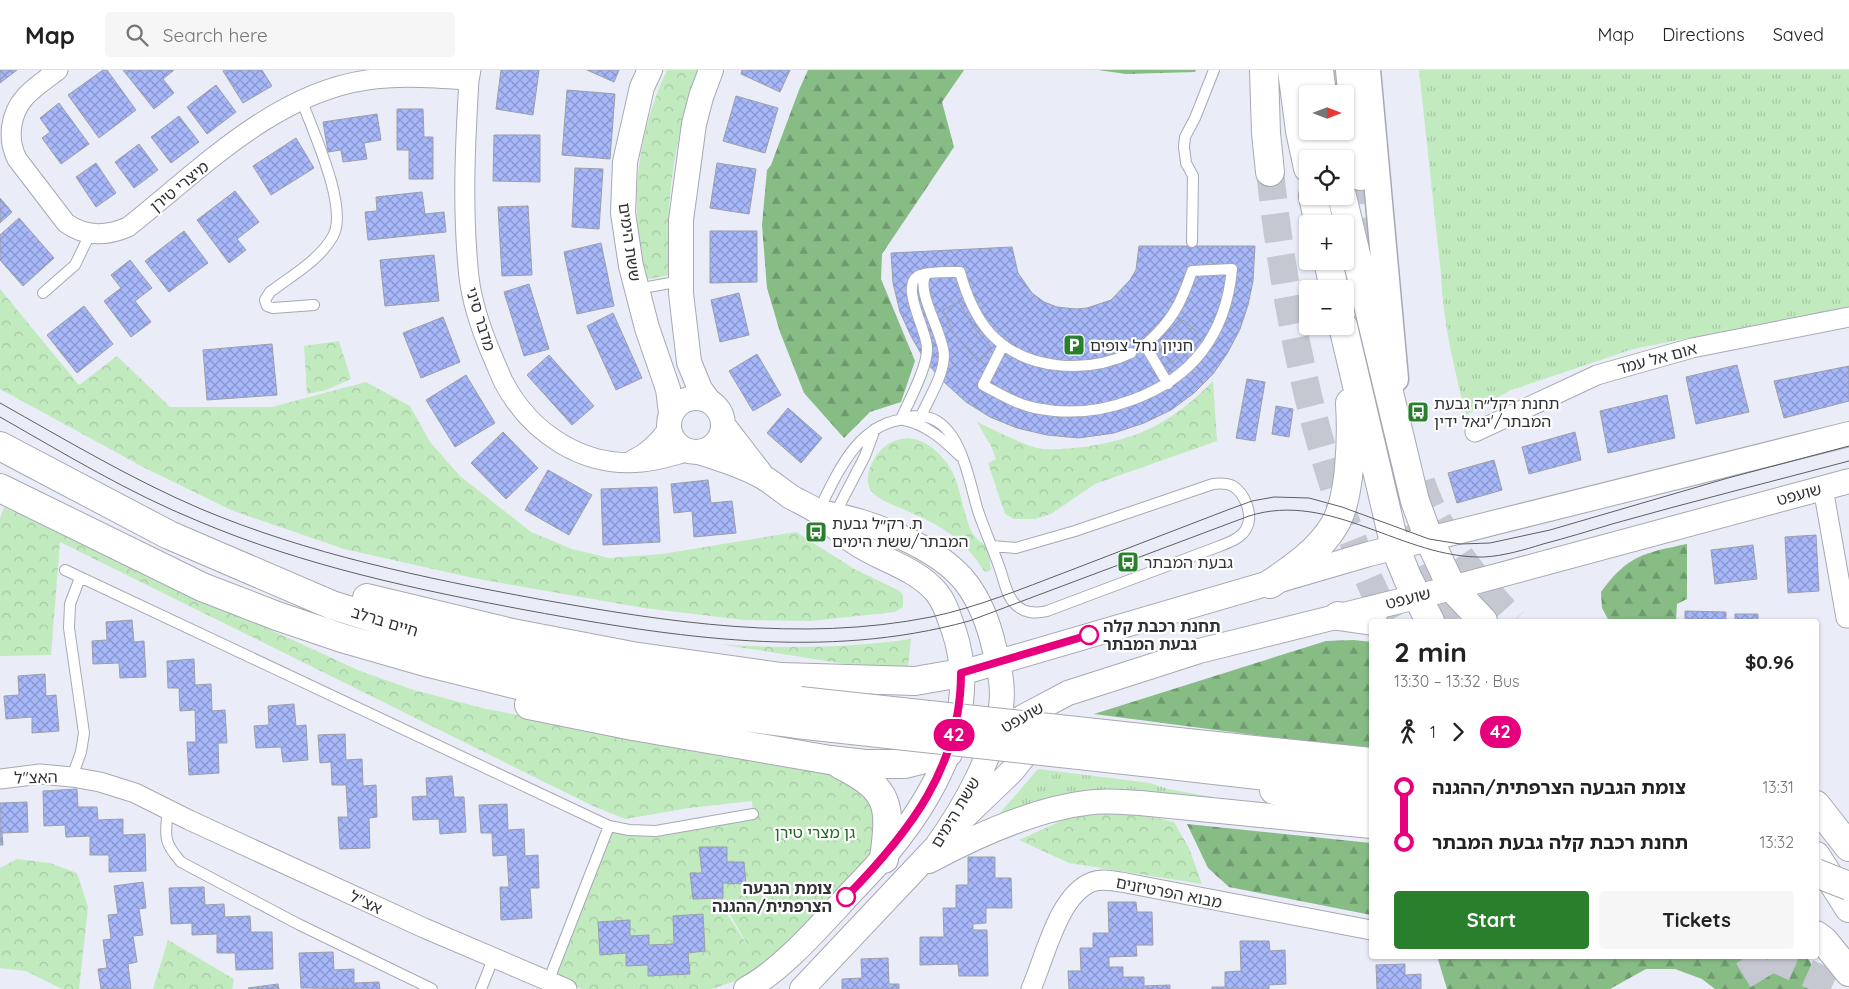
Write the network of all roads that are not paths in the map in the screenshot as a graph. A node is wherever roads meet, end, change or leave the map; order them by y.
1 (58, 70) edge
2 (650, 70) edge
3 (711, 70) edge
4 (1214, 70) edge
5 (1264, 70) edge
6 (1292, 70) edge
7 (1319, 70) edge
8 (1350, 70) edge
9 (1367, 70) edge
10 (470, 75) edge
11 (1321, 85) edge
12 (301, 99) junction
13 (6, 120) edge
14 (1304, 150) edge
15 (1270, 172) tunnel mouth
16 (1360, 176) tunnel mouth
17 (1344, 205) edge
18 (90, 234) junction
19 (1192, 242) dead end
20 (926, 274) junction
21 (681, 281) junction
22 (637, 289) junction
23 (43, 293) dead end
24 (314, 305) dead end
25 (1849, 317) edge
26 (1344, 335) edge
27 (1345, 335) edge
28 (1003, 344) junction
29 (1132, 353) dead end
30 (1168, 384) junction
31 (708, 400) junction
32 (921, 416) junction
33 (901, 419) junction
34 (670, 420) junction
35 (723, 425) junction
36 (875, 429) junction
37 (1475, 432) dead end
38 (1849, 434) edge
39 (1400, 438) junction
40 (0, 446) edge
41 (695, 452) junction
42 (963, 458) junction
43 (626, 462) junction
44 (764, 478) junction
45 (1849, 481) edge
46 (0, 488) edge
47 (1823, 488) junction
48 (828, 517) junction
49 (1429, 539) junction
50 (992, 546) junction
51 (1395, 547) junction
52 (207, 552) junction
53 (65, 570) dead end
54 (80, 578) junction
55 (1270, 584) junction
56 (202, 587) junction
57 (1452, 588) junction
58 (1416, 596) junction
59 (1338, 616) junction
60 (1849, 618) edge
61 (1429, 619) edge
62 (1481, 619) edge
63 (1369, 620) edge
64 (998, 662) junction
65 (961, 673) junction
66 (1091, 684) junction
67 (798, 713) junction
68 (995, 732) junction
69 (948, 753) junction
70 (1180, 758) junction
71 (830, 760) junction
72 (1369, 762) edge
73 (72, 777) junction
74 (0, 779) edge
75 (1369, 788) edge
76 (168, 810) junction
77 (753, 814) dead end
78 (1369, 815) edge
79 (609, 826) junction
80 (1369, 826) edge
81 (1829, 826) edge
82 (945, 834) junction
83 (1849, 847) edge
84 (1849, 855) edge
85 (884, 858) junction
86 (1819, 860) edge
87 (918, 866) junction
88 (1819, 875) edge
89 (1840, 892) edge
90 (1849, 918) edge
91 (1369, 930) edge
92 (1819, 937) edge
93 (493, 959) junction
94 (1849, 972) edge
95 (548, 982) junction
96 (432, 989) edge
97 (481, 989) edge
98 (567, 989) edge
99 (746, 989) edge
100 (802, 989) edge
101 (1031, 989) edge

1 - 13 street, מיצרי טירן
2 - 22 street, ששת הימים
3 - 21 street
4 - 19 lane
5 - 15 highway
6 - 14 highway
7 - 11 highway
8 - 16 highway
9 - 39 main road
10 - 12 street, מיצרי טירן
10 - 43 street, מדבר סיני
12 - 18 street, מיצרי טירן
12 - 24 lane
13 - 18 street, מיצרי טירן
17 - 39 highway
18 - 23 lane
20 - 28 lane
20 - 32 lane
20 - 33 lane
21 - 22 lane
21 - 31 street
22 - 34 street, ששת הימים
25 - 37 street, אום אל עמד
26 - 55 highway
27 - 51 highway
28 - 29 lane
28 - 30 lane
30 - 30 lane
31 - 34 street
31 - 35 street
32 - 33 lane
32 - 42 lane
33 - 36 lane
33 - 42 lane
34 - 41 street
34 - 43 street
35 - 41 street
35 - 44 street, ששת הימים
36 - 48 lane
36 - 48 lane
38 - 49 street
39 - 49 highway
40 - 52 highway, חיים ברלב
41 - 43 street, מדבר סיני
41 - 44 street, ששת הימים
42 - 50 lane
44 - 48 street, ששת הימים
45 - 47 street, שועפט
46 - 56 highway, חיים ברלב
47 - 57 street, שועפט
47 - 60 street
48 - 64 street, ששת הימים
48 - 65 street, ששת הימים
49 - 51 street
49 - 57 highway
50 - 50 lane
51 - 55 street
51 - 57 highway
51 - 58 highway
52 - 65 highway
52 - 67 highway, חיים ברלב
53 - 54 lane
54 - 73 lane
54 - 79 lane
55 - 64 street
56 - 67 highway, חיים ברלב
56 - 71 highway
57 - 58 street, שועפט
57 - 62 highway
58 - 59 street, שועפט
58 - 61 highway
59 - 63 highway
59 - 66 street, שועפט
64 - 65 street
64 - 68 street, ששת הימים
65 - 69 street, ששת הימים
66 - 68 street, שועפט
66 - 82 street
67 - 70 highway, bridge
68 - 69 street, שועפט
68 - 82 street, ששת הימים
69 - 71 highway
69 - 85 street, ששת הימים
70 - 72 highway
70 - 75 highway
70 - 78 highway
71 - 85 highway
73 - 74 street, האצ"ל
73 - 76 street, אצ"ל
76 - 93 street, אצ"ל
76 - 96 lane
77 - 79 lane
79 - 95 lane
80 - 87 street
81 - 83 highway
81 - 84 highway
82 - 87 street, ששת הימים
85 - 99 street, ששת הימים
86 - 89 highway
87 - 100 street, ששת הימים
88 - 89 highway, bridge
89 - 90 highway
91 - 101 street, מבוא הפרטיזנים
92 - 94 highway
93 - 95 street, אצ"ל
93 - 97 lane
95 - 98 street, אצ"ל

